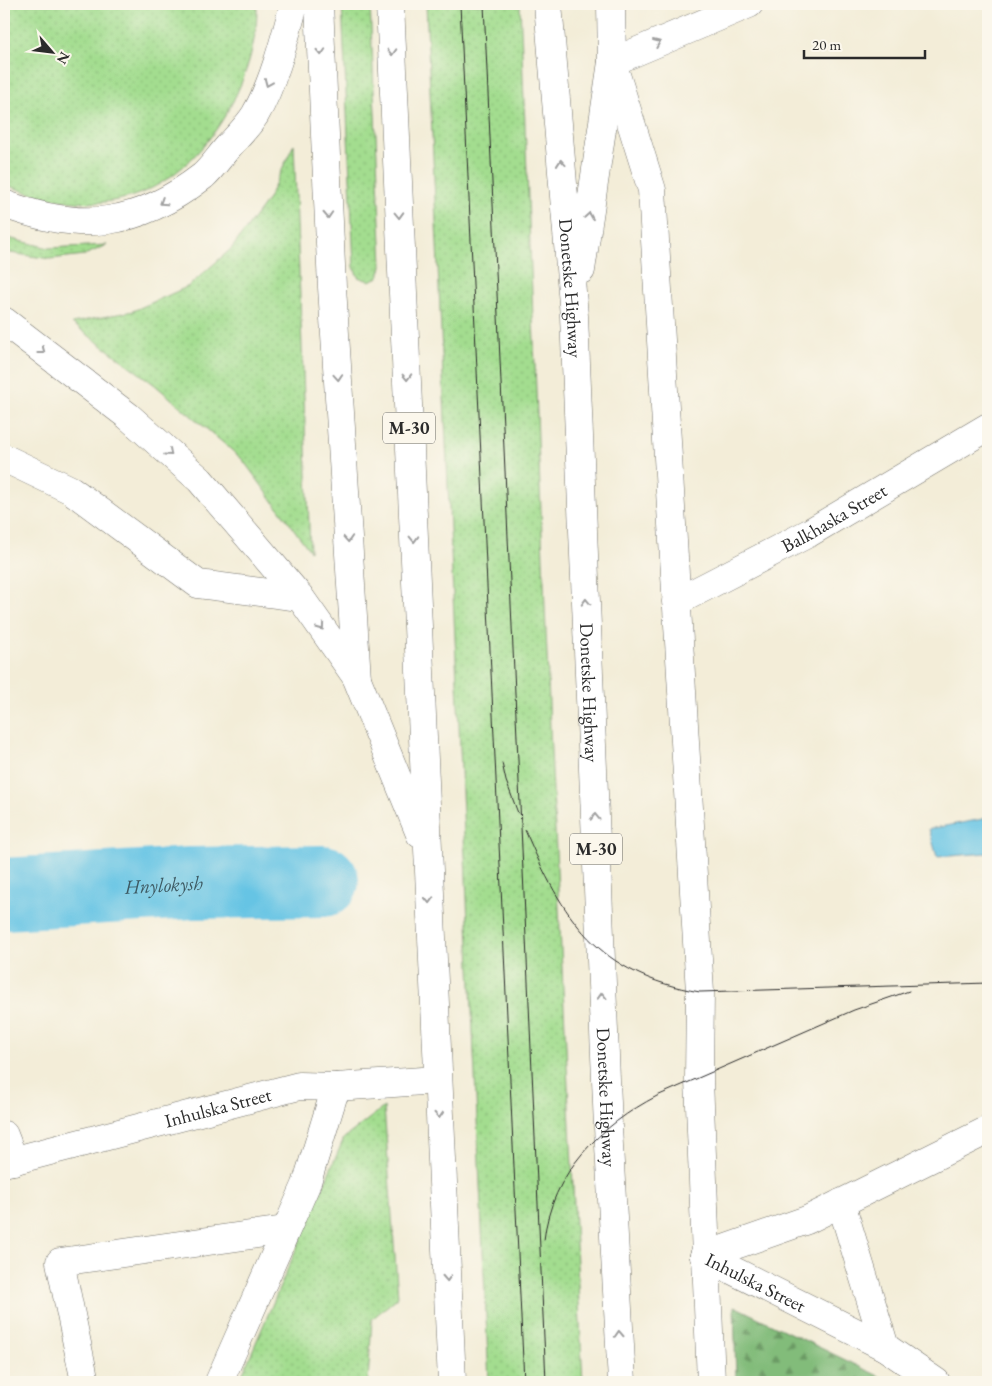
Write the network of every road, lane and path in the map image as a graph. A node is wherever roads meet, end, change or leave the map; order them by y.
1 (294, 4) edge
2 (318, 4) edge
3 (390, 4) edge
4 (548, 4) edge
5 (611, 4) edge
6 (749, 4) edge
7 (612, 62) junction
8 (4, 204) edge
9 (574, 316) junction
10 (4, 321) edge
11 (988, 427) edge
12 (4, 458) edge
13 (300, 597) junction
14 (676, 602) junction
15 (357, 679) junction
16 (427, 852) junction
17 (437, 1080) junction
18 (336, 1087) junction
19 (988, 1130) edge
20 (4, 1135) edge
21 (9, 1162) edge
22 (841, 1203) junction
23 (286, 1230) junction
24 (704, 1256) junction
25 (885, 1347) junction
26 (85, 1382) edge
27 (219, 1382) edge
28 (452, 1382) edge
29 (622, 1382) edge
30 (711, 1382) edge
31 (936, 1382) edge

1 -> 8 main road
2 -> 15 main road
3 -> 16 main road, М-30
9 -> 4 main road, Donetske Highway / М-30
5 - 7 main road
7 -> 6 main road
9 -> 7 main road
7 - 14 main road
29 -> 9 main road, Donetske Highway / М-30
10 -> 13 main road
11 - 14 main road, Balkhaska Street
12 - 13 main road
13 -> 15 main road
14 - 24 main road
15 - 16 main road
16 -> 17 main road, М-30
17 - 18 main road, Inhulska Street
17 -> 28 main road, М-30
18 - 21 main road, Inhulska Street
18 - 23 main road
19 - 22 main road, Inhulska Street
20 - 21 main road
22 - 24 main road, Inhulska Street
22 - 25 main road
23 - 26 main road
23 - 27 main road
24 - 25 main road, Inhulska Street
24 - 30 main road
25 - 31 main road, Inhulska Street

